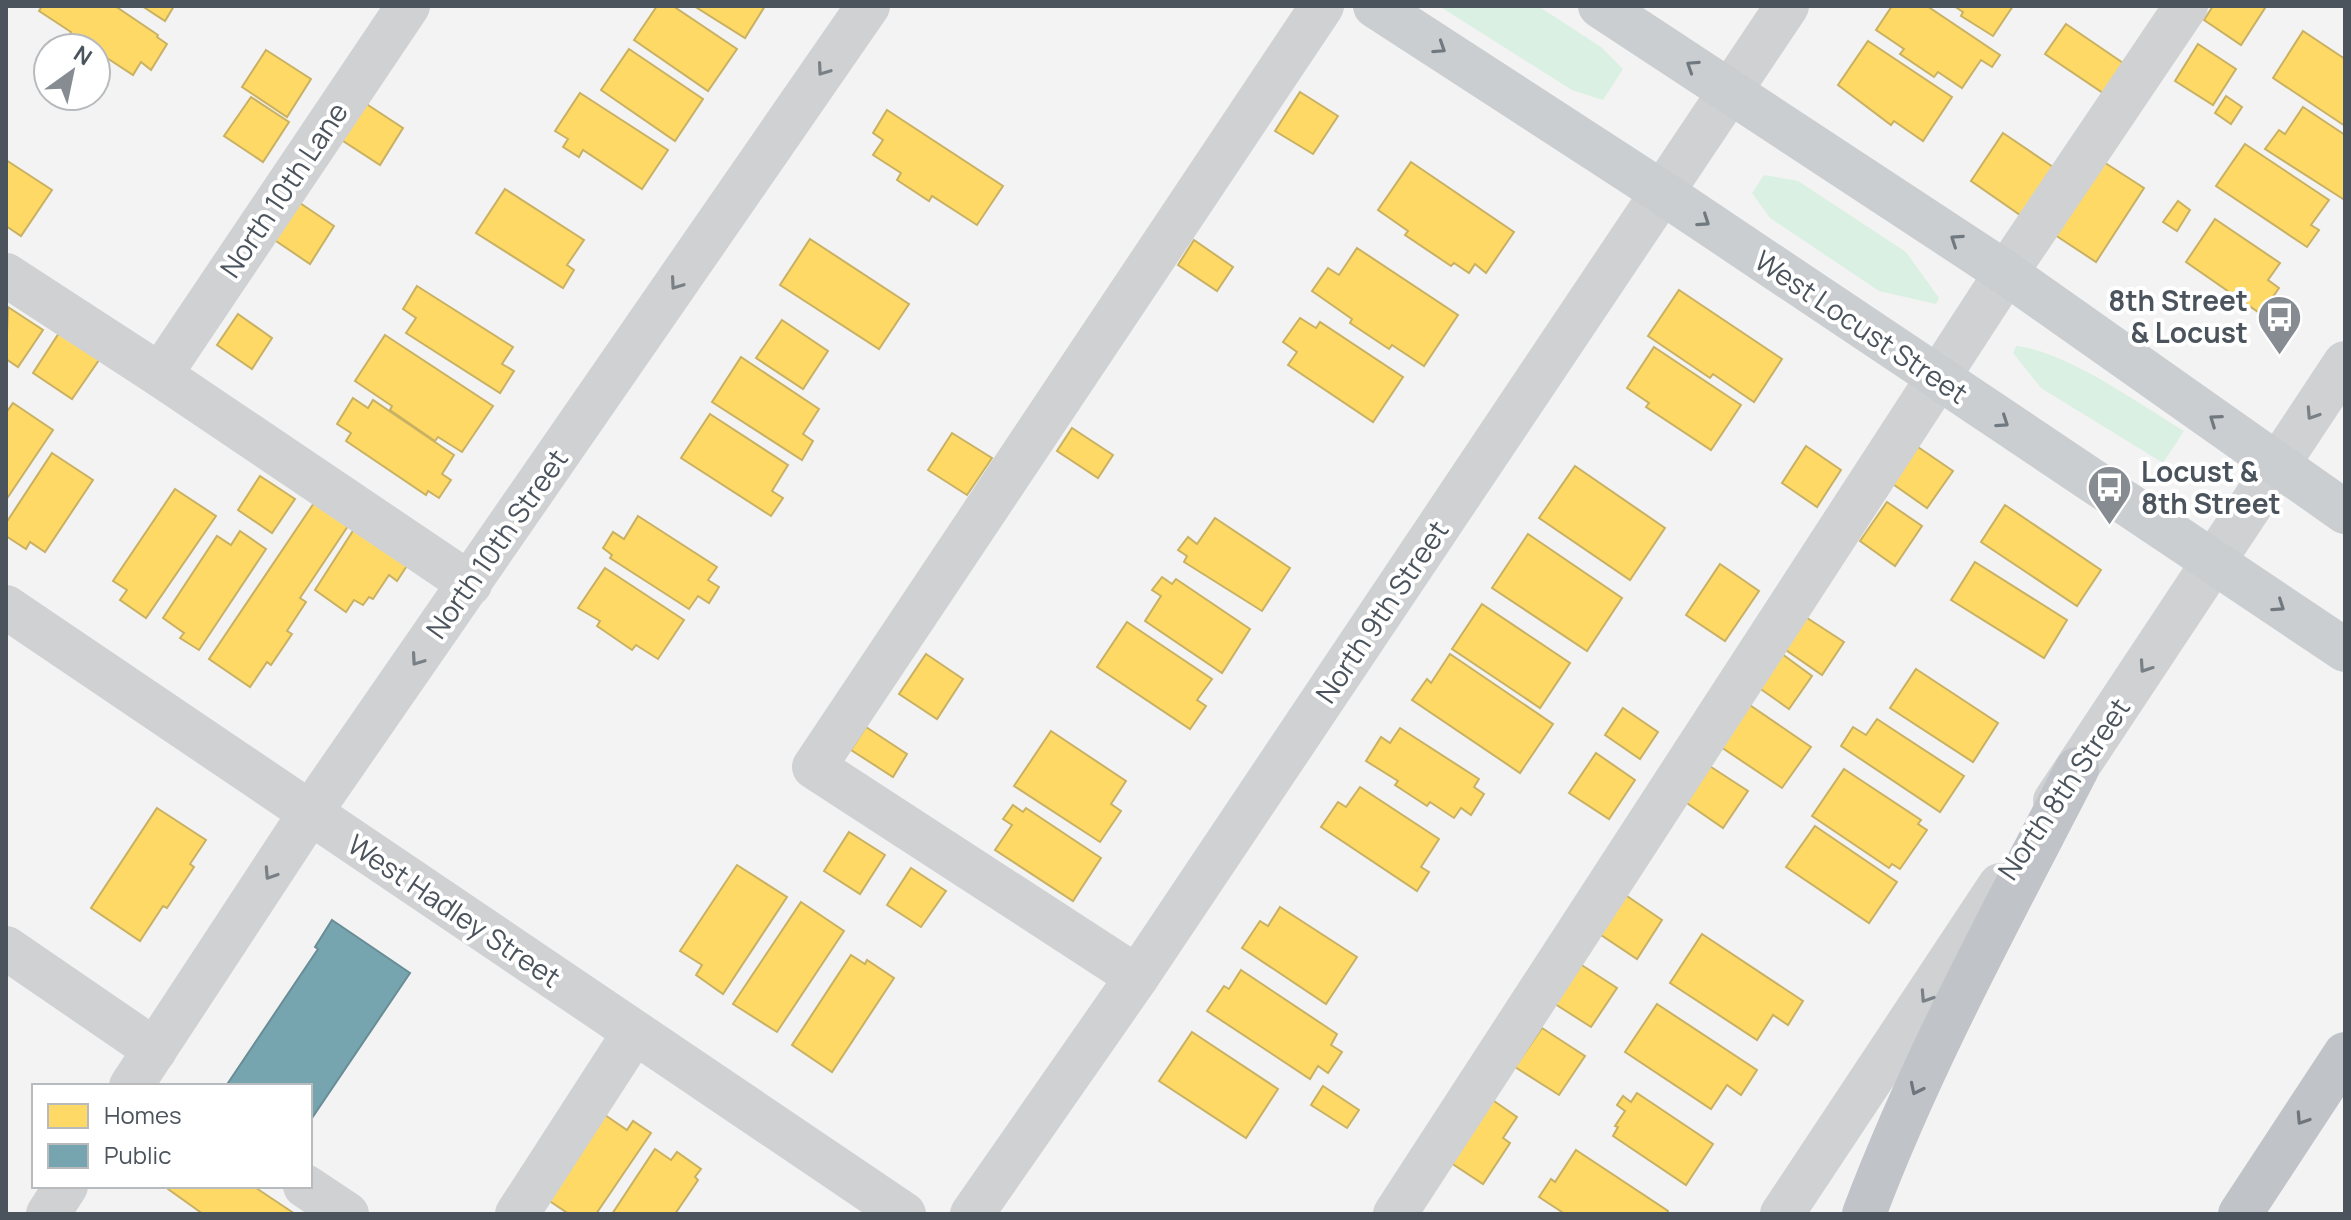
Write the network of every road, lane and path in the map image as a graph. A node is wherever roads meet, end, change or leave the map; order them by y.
1 (408, 6) edge
2 (868, 6) edge
3 (1322, 6) edge
4 (1375, 6) edge
5 (1600, 6) edge
6 (1787, 6) edge
7 (2186, 6) edge
8 (1731, 91) junction
9 (1663, 193) junction
10 (2006, 273) junction
11 (6, 275) edge
12 (2345, 363) edge
13 (160, 375) junction
14 (1938, 379) junction
15 (2279, 464) junction
16 (2345, 512) edge
17 (2214, 562) junction
18 (470, 584) junction
19 (6, 607) edge
20 (2345, 650) edge
21 (2077, 769) junction
22 (310, 813) junction
23 (6, 948) edge
24 (1137, 977) junction
25 (634, 1033) junction
26 (2345, 1054) edge
27 (145, 1074) edge
28 (65, 1188) edge
29 (308, 1188) edge
30 (48, 1214) edge
31 (347, 1214) edge
32 (517, 1214) edge
33 (904, 1214) edge
34 (972, 1214) edge
35 (1395, 1214) edge
36 (1782, 1214) edge
37 (1864, 1214) edge
38 (2240, 1214) edge

1 - 13 street, North 10th Lane
2 -> 18 street, North 10th Street
3 - 24 street
4 -> 9 main road, West Locust Street
8 -> 5 main road
6 - 8 street, North 9th Street
7 - 10 street
8 - 9 street, North 9th Street
10 -> 8 main road
9 -> 14 main road, West Locust Street
9 - 24 street, North 9th Street
10 - 14 street
15 -> 10 main road
11 - 13 street
12 -> 15 street, North 8th Street
13 - 18 street
14 -> 17 main road, West Locust Street
14 - 35 street
15 - 16 main road
15 - 17 street, North 8th Street
17 -> 20 main road, West Locust Street
17 -> 21 street, North 8th Street
18 -> 22 street, North 10th Street
19 - 22 street, West Hadley Street
21 -> 36 street, North 8th Street
21 -> 37 highway
22 - 25 street, West Hadley Street
22 -> 27 street, North 10th Street
23 - 27 street
24 - 34 street, North 9th Street
25 - 32 street
25 - 33 street, West Hadley Street
26 -> 38 highway
28 - 30 street
29 - 31 street

